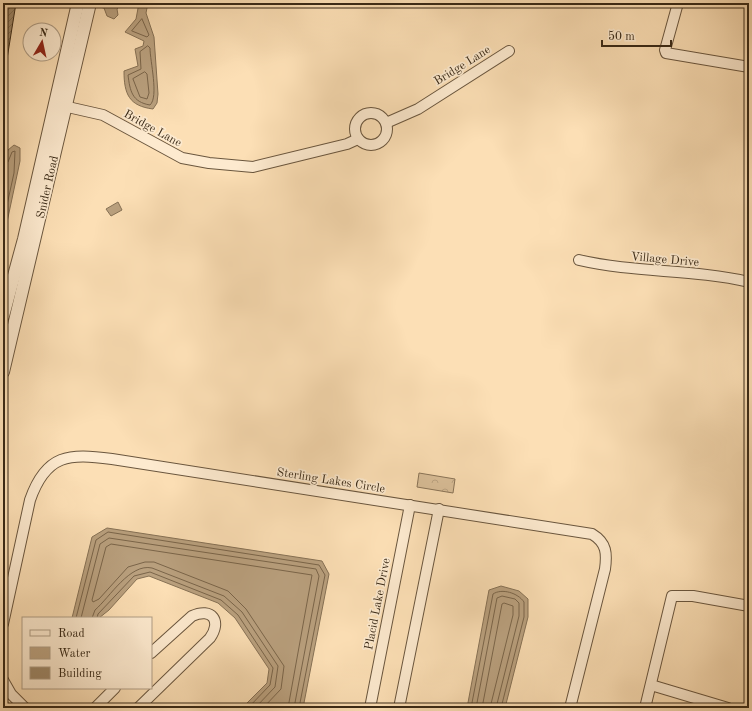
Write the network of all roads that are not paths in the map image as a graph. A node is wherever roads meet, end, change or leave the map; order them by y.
1 (78, 3) edge
2 (90, 3) edge
3 (678, 3) edge
4 (509, 51) dead end
5 (749, 67) edge
6 (60, 106) junction
7 (386, 123) junction
8 (358, 139) junction
9 (579, 260) dead end
10 (749, 282) edge
11 (3, 316) edge
12 (3, 372) edge
13 (410, 505) junction
14 (439, 509) junction
15 (749, 606) edge
16 (3, 624) edge
17 (152, 652) edge
18 (3, 680) edge
19 (651, 685) junction
20 (114, 689) edge
21 (399, 706) edge
22 (25, 708) edge
23 (95, 708) edge
24 (138, 708) edge
25 (370, 708) edge
26 (570, 708) edge
27 (645, 708) edge
28 (728, 708) edge

1 - 6 street, Snider Road
2 - 6 street, Snider Road
3 - 5 street
4 - 7 street, Bridge Lane
6 - 8 street, Bridge Lane
6 - 11 street, Snider Road
6 - 12 street, Snider Road
7 - 8 street
7 - 8 street
9 - 10 street, Village Drive
13 - 14 street, Sterling Lakes Circle
13 - 16 street, Sterling Lakes Circle
13 - 25 street, Placid Lake Drive
14 - 21 street
14 - 26 street, Sterling Lakes Circle
15 - 19 street
17 - 24 street
18 - 22 street
19 - 27 street
19 - 28 street
20 - 23 street

